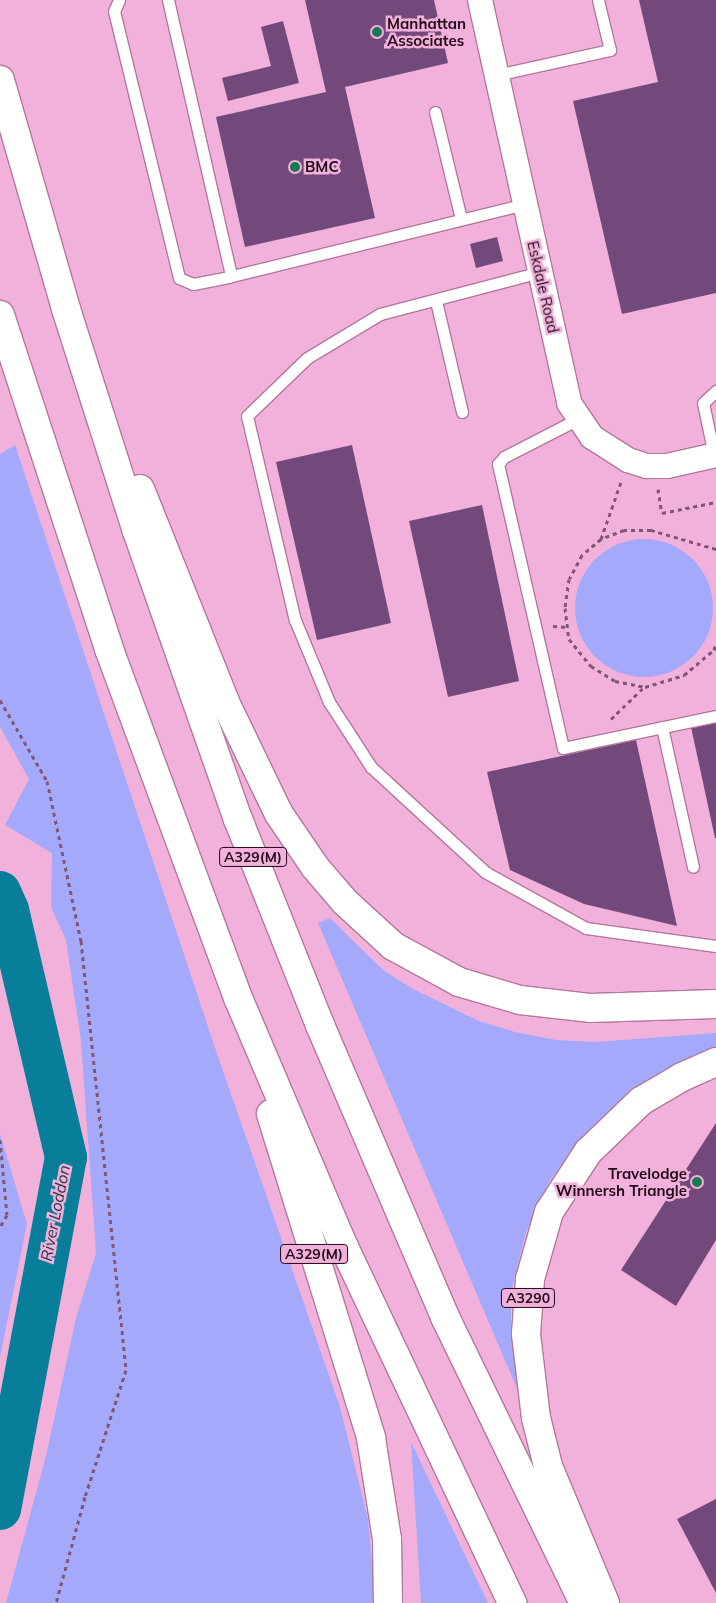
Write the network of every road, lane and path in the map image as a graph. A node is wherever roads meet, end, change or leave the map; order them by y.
1 (119, 0) edge
2 (168, 0) edge
3 (480, 0) edge
4 (598, 0) edge
5 (496, 75) junction
6 (0, 80) edge
7 (436, 112) dead end
8 (525, 204) junction
9 (461, 219) junction
10 (540, 272) junction
11 (231, 276) junction
12 (436, 301) junction
13 (66, 310) junction
14 (0, 315) edge
15 (716, 391) edge
16 (462, 412) dead end
17 (578, 419) junction
18 (715, 455) edge
19 (658, 490) dead end
20 (617, 494) dead end
21 (716, 502) edge
22 (601, 539) junction
23 (716, 549) edge
24 (716, 643) edge
25 (645, 687) junction
26 (0, 700) edge
27 (716, 716) edge
28 (662, 727) junction
29 (585, 743) junction
30 (694, 867) dead end
31 (716, 946) edge
32 (239, 1000) junction
33 (716, 1004) edge
34 (716, 1062) edge
35 (0, 1140) edge
36 (1, 1167) edge
37 (0, 1227) edge
38 (56, 1603) edge
39 (388, 1603) edge
40 (512, 1603) edge
41 (584, 1603) edge
42 (605, 1603) edge

1 - 11 lane
2 - 11 lane
3 - 5 street, Eskdale Road
4 - 5 lane
5 - 8 street, Eskdale Road
6 - 13 main road, A329(M)
7 - 9 lane
8 - 9 lane
8 - 10 street, Eskdale Road
9 - 11 lane
10 - 12 lane
10 - 17 street, Eskdale Road
12 - 16 lane
12 - 31 lane
13 - 33 main road, A329(M)
13 - 41 main road, A329(M)
14 - 32 main road, A329(M)
15 - 18 lane
17 - 18 street, Eskdale Road
17 - 29 lane
19 - 21 path
20 - 22 path
22 - 23 path
22 - 25 path
24 - 25 path
25 - 29 path
26 - 38 path
27 - 28 lane
28 - 29 lane
28 - 30 lane
32 - 39 main road, A329(M)
32 - 40 main road, A329(M)
34 - 42 main road, A3290
35 - 36 path
36 - 37 path

